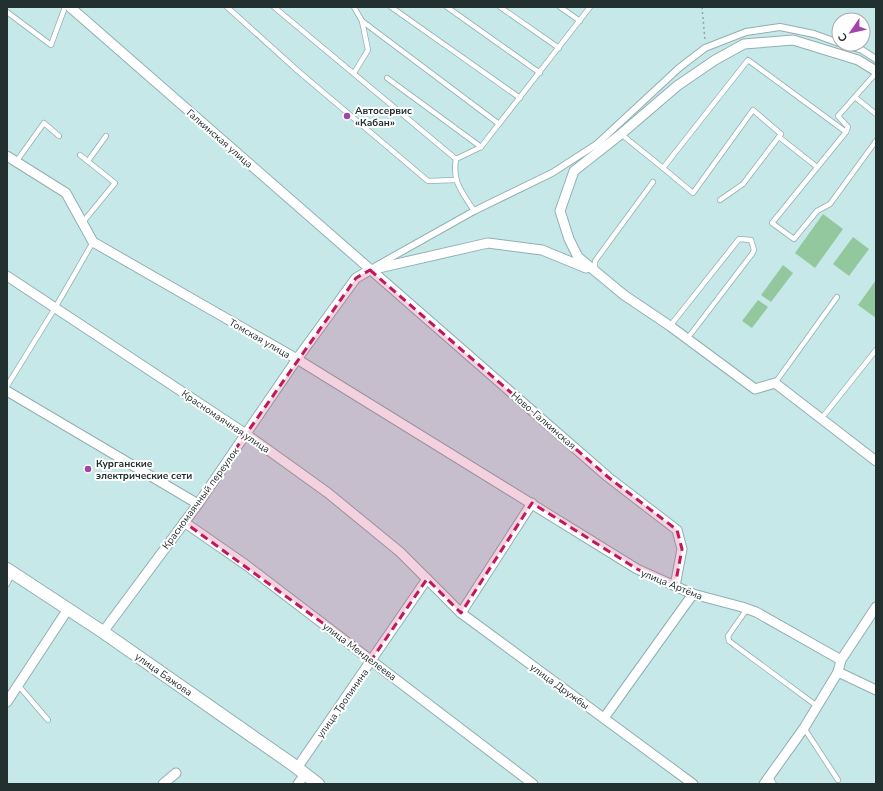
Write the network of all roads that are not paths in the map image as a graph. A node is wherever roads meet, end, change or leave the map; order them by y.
1 (65, 7) edge
2 (70, 7) edge
3 (227, 7) edge
4 (274, 7) edge
5 (354, 7) edge
6 (391, 7) edge
7 (447, 7) edge
8 (500, 7) edge
9 (560, 7) edge
10 (590, 7) edge
11 (7, 12) edge
12 (580, 21) junction
13 (362, 22) junction
14 (831, 40) edge
15 (558, 48) junction
16 (865, 52) edge
17 (876, 59) edge
18 (876, 72) edge
19 (354, 73) junction
20 (540, 73) junction
21 (387, 78) dead end
22 (520, 98) junction
23 (856, 98) junction
24 (876, 114) edge
25 (499, 124) junction
26 (846, 132) junction
27 (621, 134) junction
28 (59, 136) dead end
29 (106, 136) dead end
30 (779, 137) junction
31 (876, 141) edge
32 (481, 148) junction
33 (80, 155) dead end
34 (7, 156) edge
35 (456, 159) junction
36 (88, 161) junction
37 (16, 162) junction
38 (817, 167) junction
39 (663, 168) junction
40 (455, 180) junction
41 (653, 182) dead end
42 (720, 200) dead end
43 (474, 211) junction
44 (82, 223) junction
45 (93, 242) junction
46 (370, 270) junction
47 (595, 272) junction
48 (7, 276) edge
49 (837, 297) dead end
50 (55, 308) junction
51 (670, 326) junction
52 (687, 339) junction
53 (876, 350) edge
54 (297, 359) junction
55 (775, 383) junction
56 (7, 386) edge
57 (7, 391) edge
58 (821, 419) junction
59 (246, 434) junction
60 (876, 461) edge
61 (198, 504) junction
62 (532, 504) junction
63 (184, 522) junction
64 (10, 571) edge
65 (429, 581) junction
66 (7, 584) edge
67 (675, 586) junction
68 (693, 594) junction
69 (876, 607) edge
70 (68, 609) junction
71 (747, 609) junction
72 (461, 613) junction
73 (103, 632) junction
74 (372, 659) junction
75 (841, 660) junction
76 (838, 672) junction
77 (18, 685) junction
78 (876, 690) edge
79 (7, 702) edge
80 (817, 706) junction
81 (604, 718) junction
82 (48, 720) dead end
83 (804, 728) junction
84 (301, 771) junction
85 (176, 773) dead end
86 (838, 780) dead end
87 (769, 782) edge
88 (163, 784) edge
89 (298, 784) edge
90 (318, 784) edge
91 (534, 784) edge
92 (694, 784) edge

1 - 11 lane
2 - 46 street, Галкинская улица
3 - 40 lane
4 - 19 lane
5 - 13 lane
6 - 22 lane
7 - 20 lane
8 - 15 lane
9 - 12 lane
10 - 12 lane
12 - 15 lane
13 - 19 lane
13 - 25 lane
14 - 43 street
15 - 20 lane
16 - 17 street
18 - 23 lane
18 - 27 street
19 - 35 lane
20 - 22 lane
21 - 32 lane
22 - 25 lane
23 - 24 lane
23 - 26 lane
25 - 32 lane
26 - 38 lane
26 - 39 lane
27 - 39 lane
27 - 47 street
28 - 37 lane
29 - 36 lane
30 - 38 lane
30 - 39 lane
30 - 42 lane
31 - 38 lane
32 - 35 lane
33 - 36 lane
34 - 37 street
35 - 40 lane
36 - 44 lane
37 - 44 street
40 - 43 lane
41 - 47 lane
43 - 46 street
44 - 45 street
45 - 50 lane
45 - 54 street, Томская улица
46 - 47 street
46 - 54 street, Красномаячный переулок
46 - 67 street, Ново-Галкинская
47 - 51 street
48 - 50 street, Красномаячная улица
49 - 55 lane
50 - 56 lane
50 - 59 street, Красномаячная улица
51 - 52 street
51 - 52 lane
52 - 55 street
53 - 58 lane
54 - 59 street, Красномаячный переулок
54 - 62 street, Томская улица
55 - 58 street
57 - 61 street
58 - 60 street
59 - 61 street, Красномаячный переулок
59 - 65 street, Красномаячная улица
61 - 63 street, Красномаячный переулок
62 - 67 street, улица Артёма
62 - 72 street
63 - 73 street, Красномаячный переулок
63 - 74 street, улица Менделеева
64 - 66 lane
64 - 70 main road, улица Бажова
65 - 72 street, улица Дружбы
65 - 74 street, улица Тропинина
67 - 68 street, улица Артёма
68 - 71 street, улица Артёма
68 - 81 street
69 - 75 street
70 - 73 main road, улица Бажова
70 - 77 street
71 - 75 street, улица Артёма
71 - 80 lane
72 - 81 street, улица Дружбы
73 - 84 main road, улица Бажова
74 - 84 street, улица Тропинина
74 - 91 street, улица Менделеева
75 - 76 street
76 - 78 street
76 - 80 street
77 - 79 street
77 - 82 lane
80 - 83 street
81 - 92 street, улица Дружбы
83 - 86 lane
83 - 87 street
84 - 89 street, улица Тропинина
84 - 90 main road, улица Бажова
85 - 88 street

